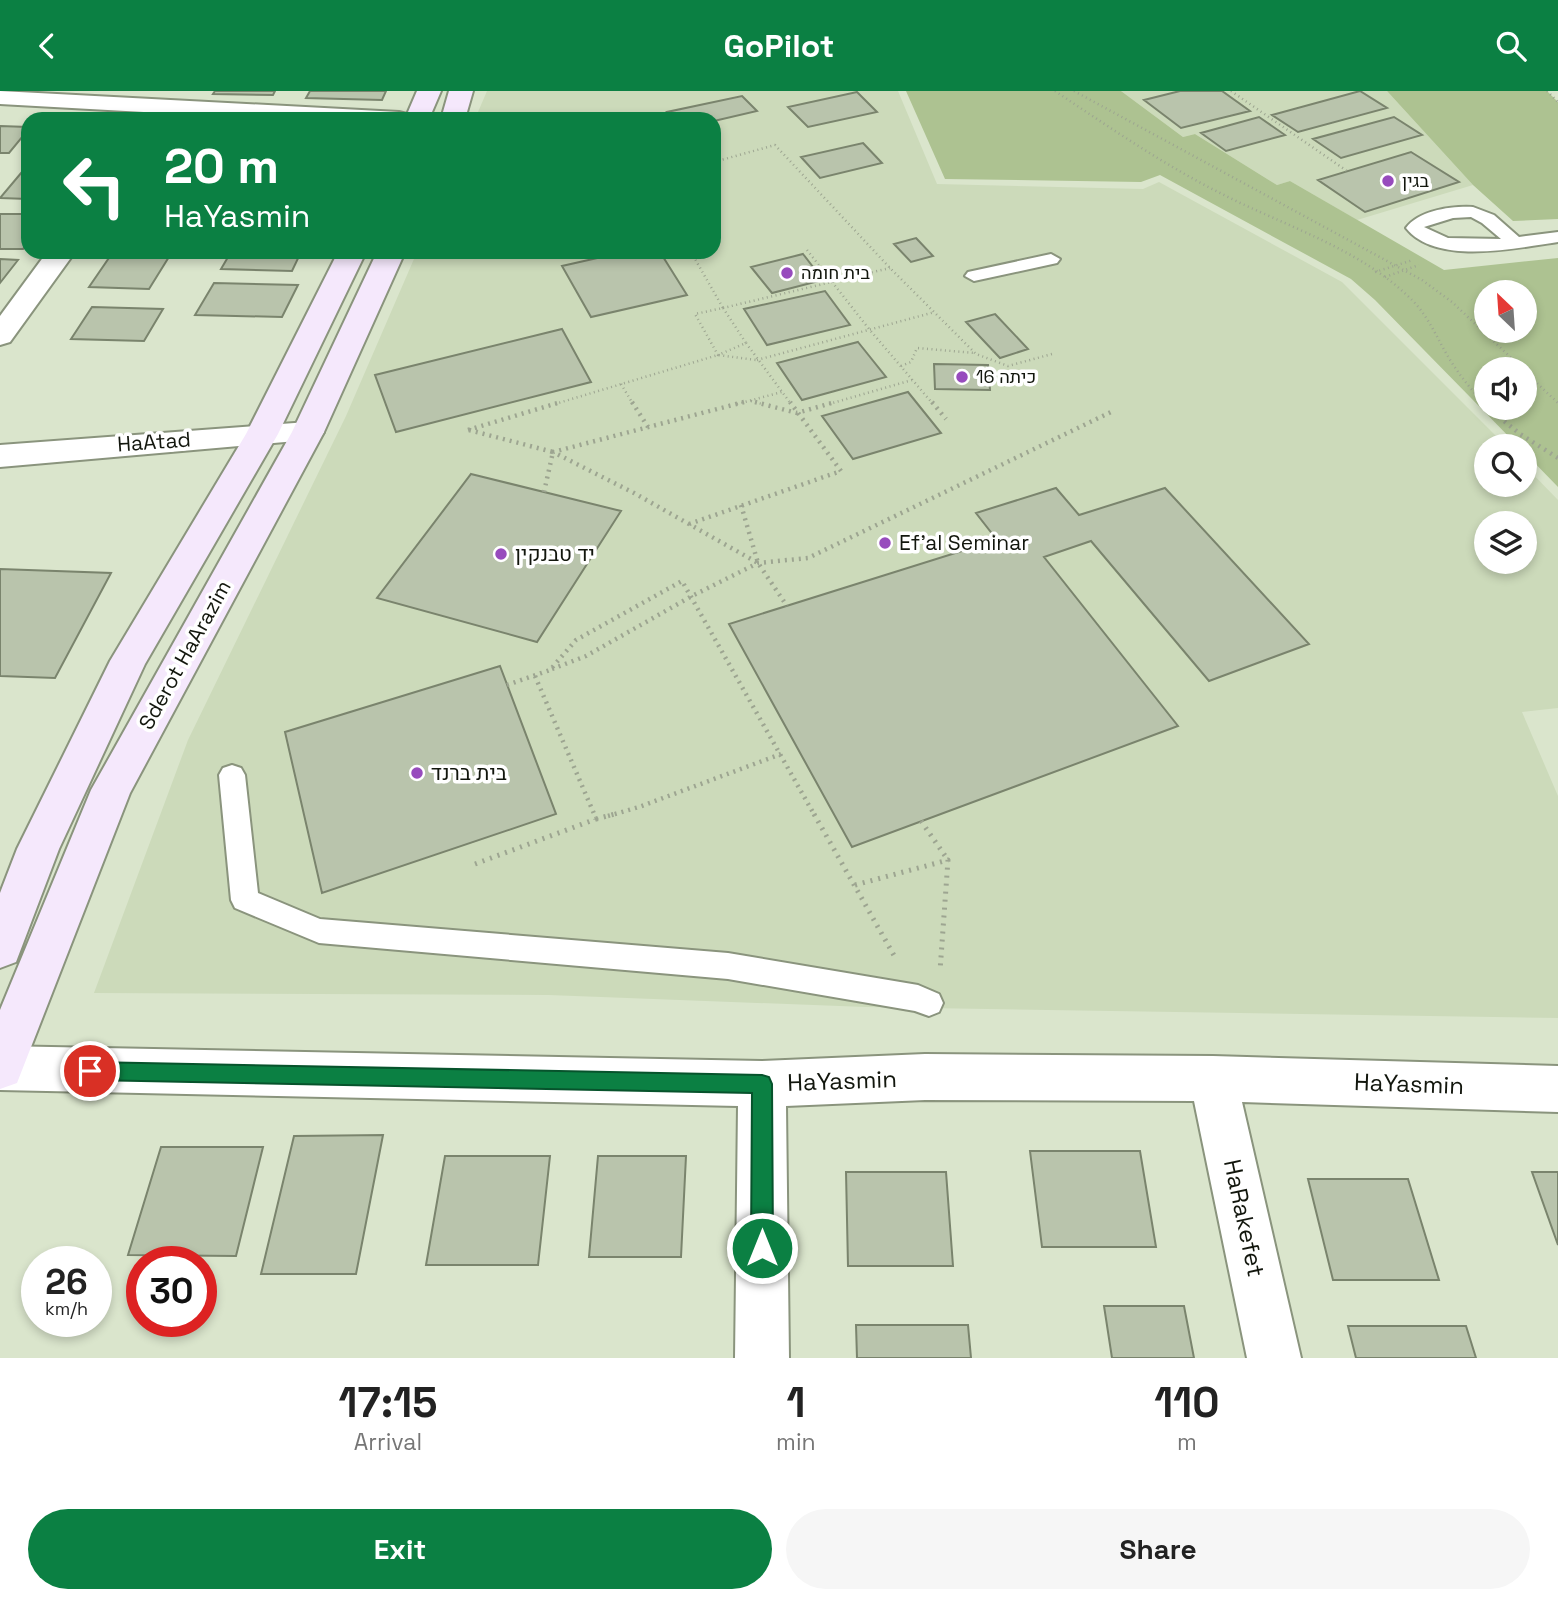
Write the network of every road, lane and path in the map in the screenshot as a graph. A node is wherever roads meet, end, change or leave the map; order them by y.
1 (429, 91) edge
2 (461, 91) edge
3 (1055, 91) edge
4 (1074, 91) edge
5 (1231, 91) edge
6 (1547, 91) edge
7 (0, 97) edge
8 (1558, 102) edge
9 (168, 106) edge
10 (275, 112) edge
11 (420, 112) edge
12 (455, 112) edge
13 (721, 160) edge
14 (1346, 171) dead end
15 (1558, 237) edge
16 (1514, 242) junction
17 (807, 250) dead end
18 (56, 259) edge
19 (349, 259) edge
20 (388, 259) edge
21 (695, 259) edge
22 (1051, 259) dead end
23 (890, 268) junction
24 (974, 276) dead end
25 (835, 284) junction
26 (723, 308) junction
27 (935, 312) junction
28 (869, 329) junction
29 (0, 336) edge
30 (746, 343) junction
31 (976, 353) junction
32 (1052, 353) dead end
33 (718, 355) junction
34 (1509, 357) edge
35 (757, 360) junction
36 (901, 366) junction
37 (912, 380) junction
38 (1537, 383) edge
39 (621, 384) junction
40 (1474, 391) edge
41 (782, 392) junction
42 (750, 401) junction
43 (1558, 403) edge
44 (1111, 412) dead end
45 (797, 413) junction
46 (946, 419) dead end
47 (1502, 420) edge
48 (648, 427) junction
49 (308, 432) junction
50 (262, 434) junction
51 (553, 452) junction
52 (0, 456) edge
53 (1558, 458) edge
54 (544, 492) dead end
55 (741, 505) junction
56 (689, 524) junction
57 (758, 563) junction
58 (692, 596) junction
59 (787, 606) dead end
60 (550, 670) junction
61 (535, 675) junction
62 (507, 685) dead end
63 (781, 754) junction
64 (232, 775) dead end
65 (596, 819) junction
66 (922, 821) dead end
67 (948, 860) junction
68 (475, 864) dead end
69 (855, 885) junction
70 (0, 948) edge
71 (940, 976) dead end
72 (924, 1000) joint
73 (0, 1068) edge
74 (1213, 1079) junction
75 (762, 1084) junction
76 (1558, 1089) edge
77 (762, 1358) edge
78 (1274, 1358) edge

1 - 11 street
2 - 12 street
3 - 40 path
4 - 34 path
5 - 14 path
6 - 8 path
7 - 9 street
9 - 10 street
13 - 23 path
15 - 16 lane
16 - 16 lane
17 - 25 path
18 - 29 street
19 - 50 street, Sderot HaArazim
20 - 49 street, Sderot HaArazim
21 - 26 path
22 - 24 lane
23 - 25 path
23 - 27 path
25 - 26 path
25 - 28 path
26 - 30 path
26 - 33 path
27 - 28 path
27 - 31 path
28 - 35 path
28 - 36 path
30 - 33 path
30 - 35 path
31 - 32 path
31 - 36 path
33 - 35 path
33 - 39 path
35 - 41 path
36 - 37 path
37 - 45 path
37 - 46 path
38 - 43 path
39 - 48 path
39 - 51 path
41 - 42 path
41 - 45 path
42 - 45 path
42 - 48 path
44 - 57 path
45 - 55 path
47 - 53 path
48 - 51 path
49 - 50 street, HaAtad
49 - 73 street, Sderot HaArazim
50 - 52 street, HaAtad
50 - 70 street, Sderot HaArazim
51 - 54 path
51 - 56 path
55 - 56 path
55 - 57 path
56 - 57 path
57 - 58 path
57 - 59 path
58 - 60 path
58 - 60 path
58 - 63 path
60 - 61 path
61 - 62 path
61 - 65 path
63 - 65 path
63 - 69 path
64 - 72 lane
65 - 68 path
66 - 67 path
67 - 69 path
67 - 71 path
69 - 72 path
73 - 75 street, HaYasmin
74 - 75 street, HaYasmin
74 - 76 street, HaYasmin
74 - 78 street, HaRakefet
75 - 77 street

